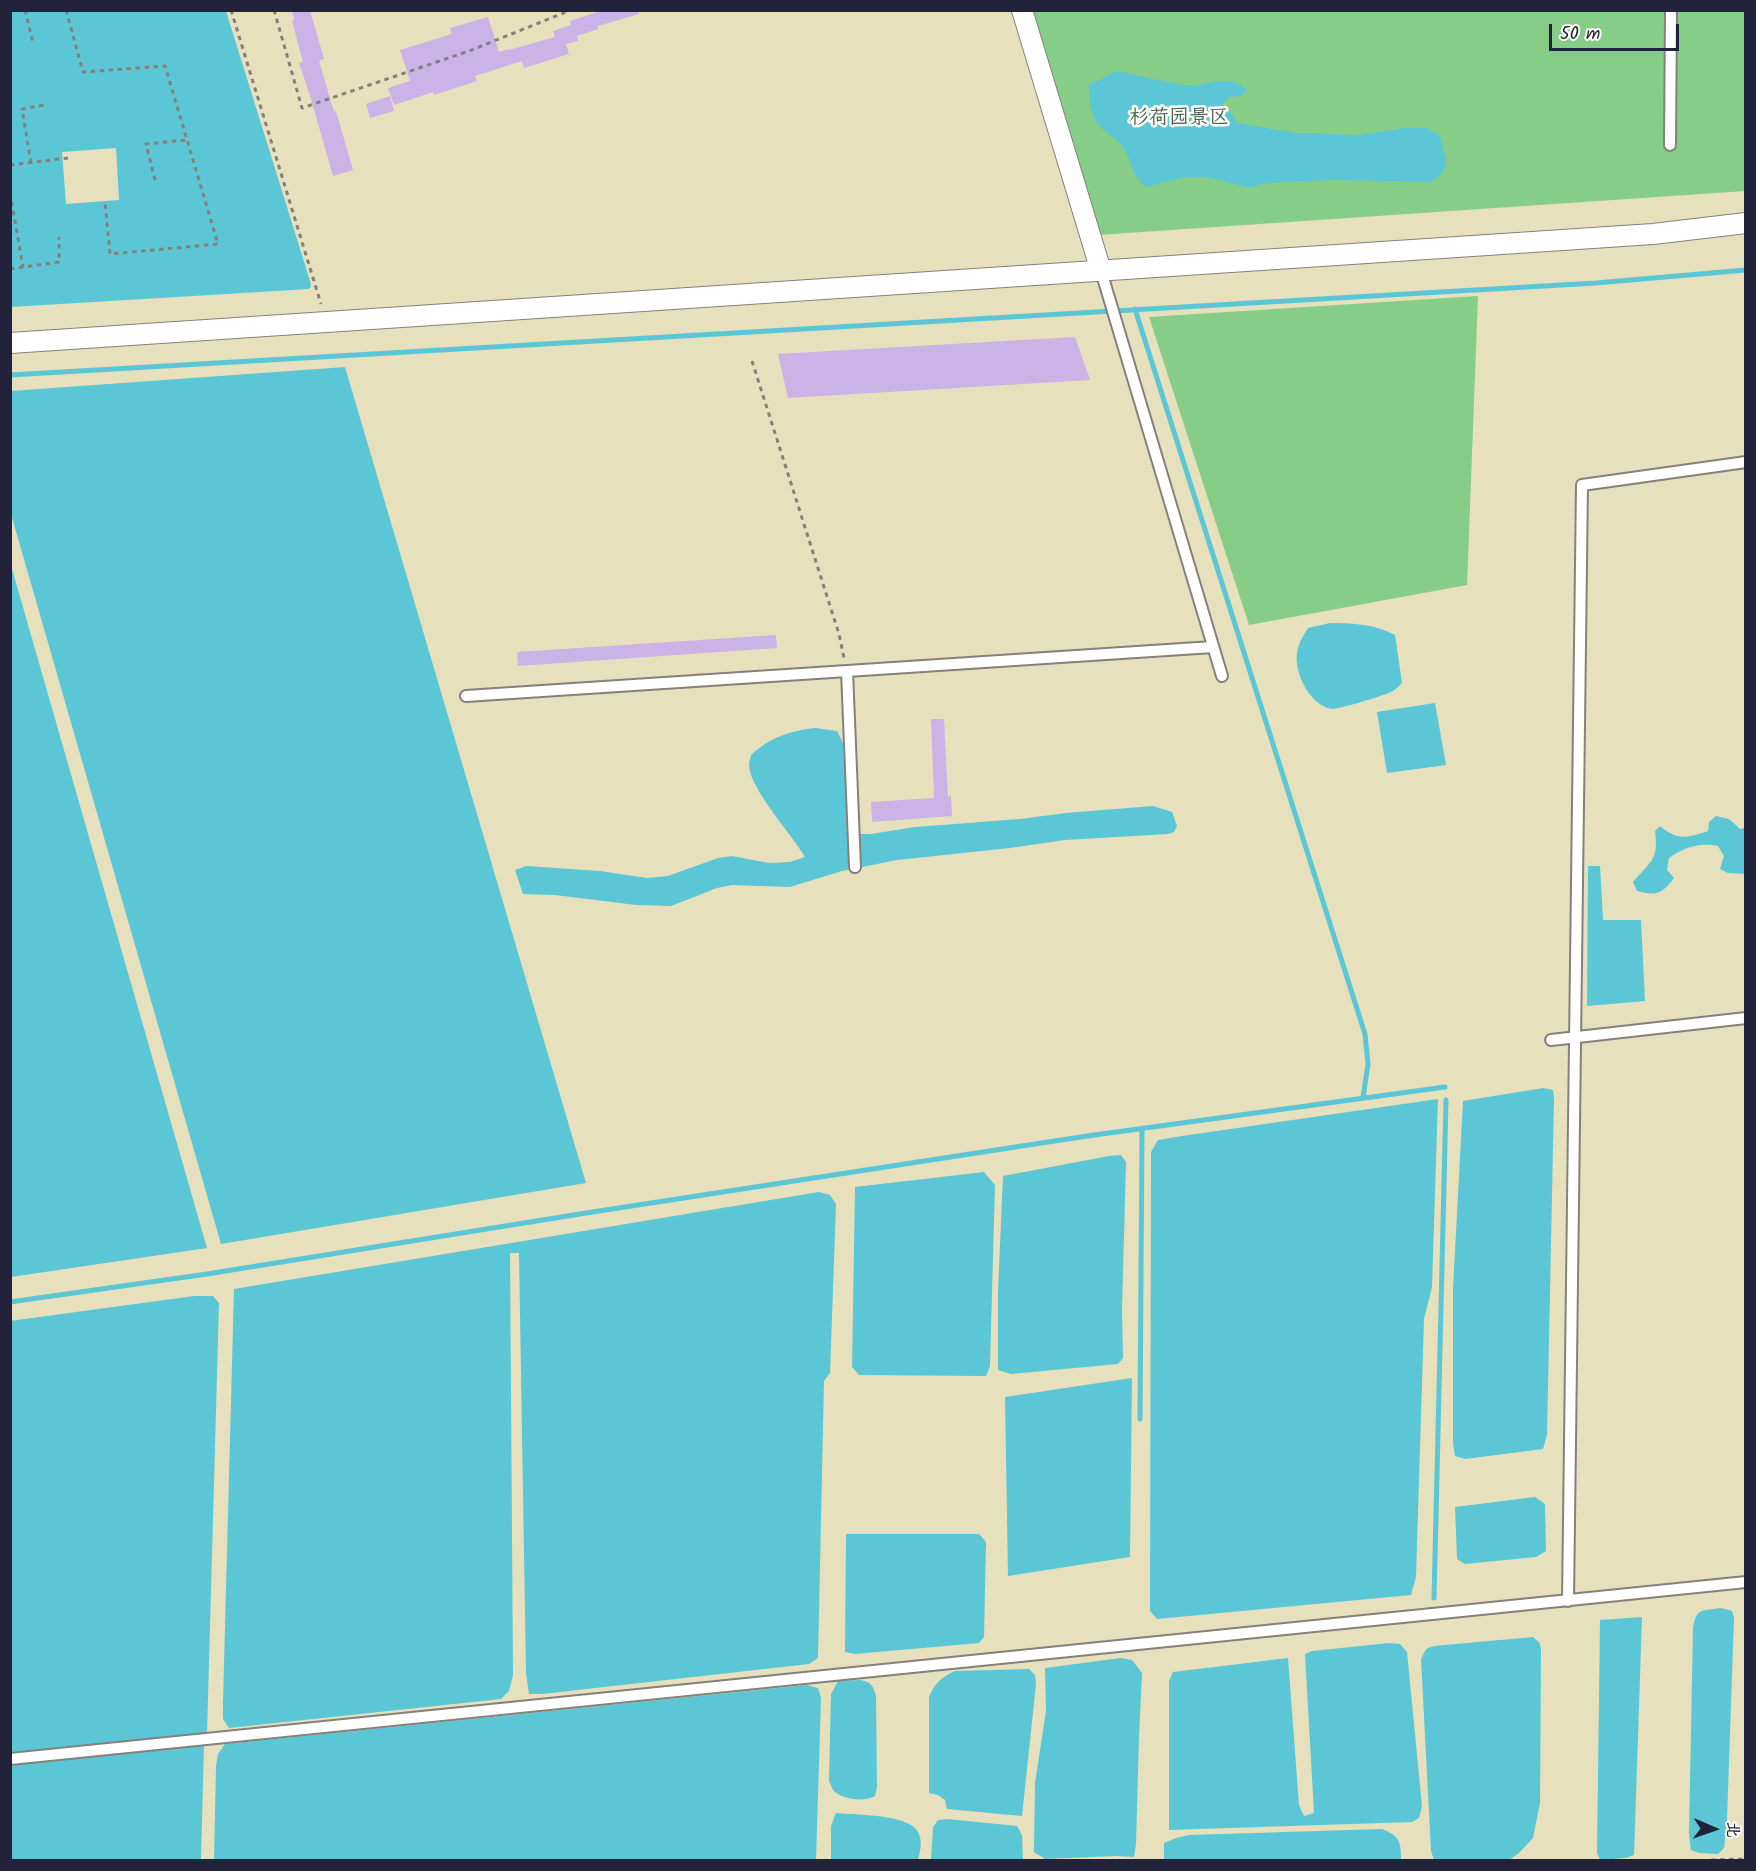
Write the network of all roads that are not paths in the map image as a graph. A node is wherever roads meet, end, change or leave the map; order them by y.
1 (1022, 10) edge
2 (1671, 10) edge
3 (1670, 146) dead end
4 (1746, 223) edge
5 (1101, 271) junction
6 (10, 343) edge
7 (1746, 462) edge
8 (1213, 647) junction
9 (847, 671) junction
10 (1222, 676) dead end
11 (466, 696) dead end
12 (855, 867) dead end
13 (1746, 1018) edge
14 (1575, 1038) junction
15 (1551, 1040) dead end
16 (1746, 1582) edge
17 (1568, 1601) junction
18 (10, 1759) edge

1 - 5 street
2 - 3 lane
4 - 5 street
5 - 6 street
5 - 8 lane
7 - 14 lane
8 - 9 lane
8 - 10 lane
9 - 11 lane
9 - 12 lane
13 - 14 lane
14 - 15 lane
14 - 17 lane
16 - 17 lane
17 - 18 lane

